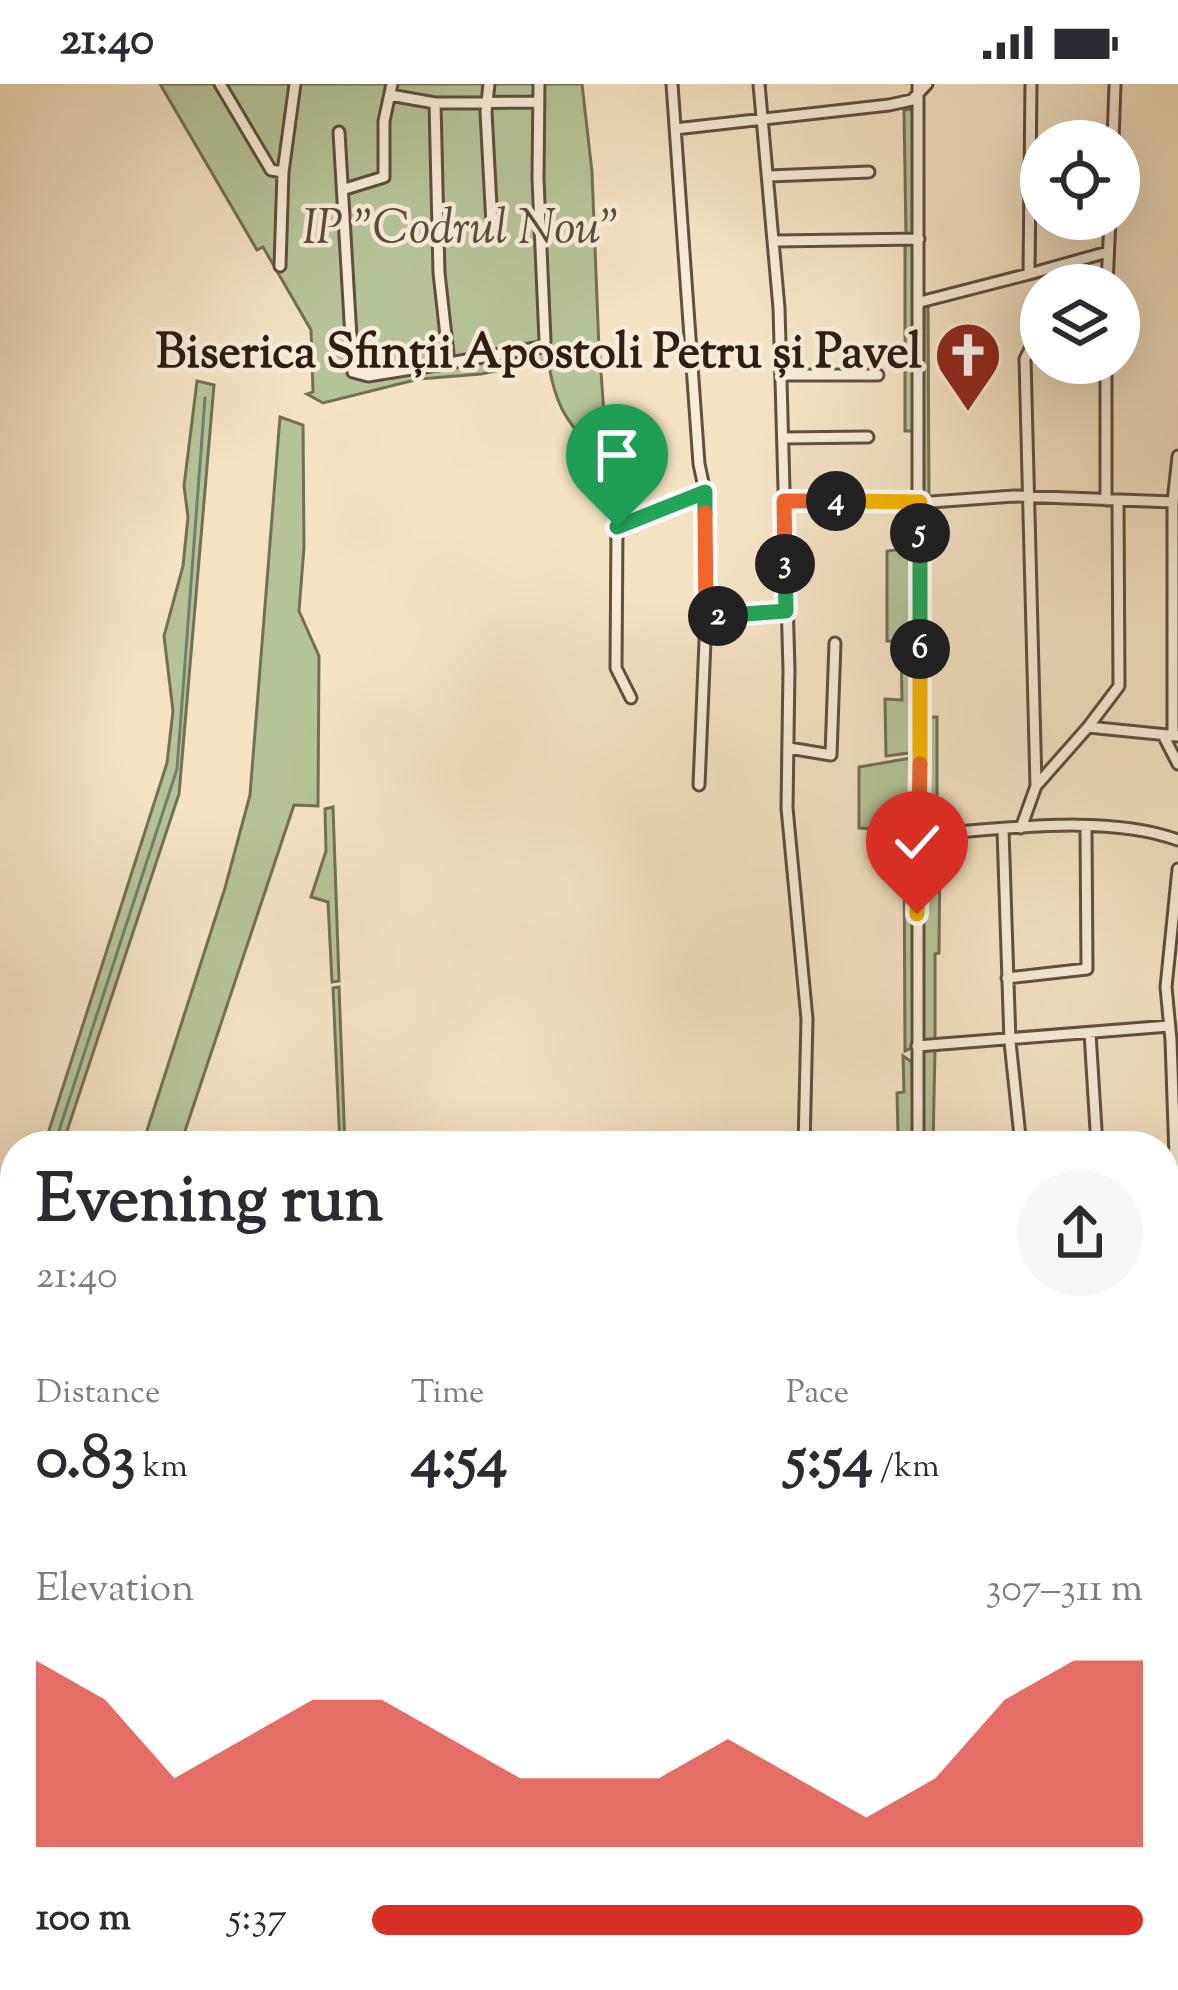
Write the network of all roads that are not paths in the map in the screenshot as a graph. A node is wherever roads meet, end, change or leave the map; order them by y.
1 (220, 84) edge
2 (295, 84) edge
3 (489, 84) edge
4 (539, 84) edge
5 (672, 84) edge
6 (759, 84) edge
7 (928, 84) edge
8 (1031, 84) edge
9 (1115, 84) edge
10 (391, 90) edge
11 (918, 90) edge
12 (487, 102) junction
13 (537, 102) junction
14 (434, 103) junction
15 (764, 116) junction
16 (1114, 120) edge
17 (675, 129) junction
18 (338, 132) dead end
19 (283, 172) junction
20 (869, 172) dead end
21 (769, 176) junction
22 (344, 190) junction
23 (492, 225) dead end
24 (919, 239) junction
25 (1109, 240) edge
26 (774, 241) junction
27 (1108, 252) junction
28 (1029, 264) edge
29 (1065, 264) edge
30 (1108, 264) edge
31 (280, 266) dead end
32 (1020, 276) edge
33 (920, 302) junction
34 (449, 363) junction
35 (878, 375) dead end
36 (781, 376) junction
37 (1025, 384) edge
38 (1106, 384) edge
39 (782, 437) junction
40 (868, 437) dead end
41 (1178, 456) edge
42 (705, 492) junction
43 (1028, 498) junction
44 (1106, 500) junction
45 (1118, 500) junction
46 (784, 501) junction
47 (920, 502) junction
48 (1173, 502) junction
49 (786, 611) junction
50 (706, 617) junction
51 (835, 643) dead end
52 (631, 698) dead end
53 (1088, 727) junction
54 (1171, 736) edge
55 (789, 748) junction
56 (1178, 764) edge
57 (699, 785) dead end
58 (1036, 786) junction
59 (1021, 828) junction
60 (1086, 828) junction
61 (1003, 830) junction
62 (919, 835) junction
63 (1178, 840) edge
64 (1178, 868) edge
65 (1174, 945) edge
66 (1007, 978) junction
67 (1169, 1026) junction
68 (1090, 1034) junction
69 (1010, 1042) junction
70 (917, 1046) junction
71 (804, 1131) edge
72 (918, 1131) edge
73 (1019, 1131) edge
74 (1096, 1131) edge
75 (1174, 1131) edge

1 - 19 street
2 - 19 street
3 - 12 street
4 - 13 street
5 - 17 street
6 - 15 street
7 - 11 street
8 - 28 street
9 - 16 street
10 - 14 street
10 - 22 street
11 - 15 street
11 - 24 street
12 - 13 street
12 - 14 street
12 - 23 street
13 - 34 street
14 - 34 street
15 - 17 street
15 - 21 street
17 - 42 street
18 - 22 street
19 - 31 street
20 - 21 street
21 - 26 street
22 - 34 street
24 - 26 street
24 - 33 street
25 - 27 street
26 - 36 street
27 - 29 street
27 - 30 street
32 - 33 street
33 - 47 street
35 - 36 street
36 - 39 street
37 - 43 street
38 - 44 street
39 - 40 street
39 - 46 street
41 - 48 street
42 - 50 street
42 - 52 street
43 - 44 street
43 - 47 street
43 - 58 street
44 - 45 street
45 - 48 street
45 - 53 street
46 - 47 street
46 - 49 street
47 - 62 street
48 - 54 street
49 - 50 street
49 - 55 street
50 - 57 street
51 - 55 street
53 - 54 street
53 - 58 street
54 - 56 street
55 - 71 street
58 - 59 street
59 - 60 street
59 - 61 street
60 - 63 street
60 - 66 street
61 - 62 street
61 - 66 street
62 - 70 street
64 - 65 street
65 - 67 street
66 - 69 street
67 - 68 street
67 - 75 street
68 - 69 street
68 - 74 street
69 - 70 street
69 - 73 street
70 - 72 street

